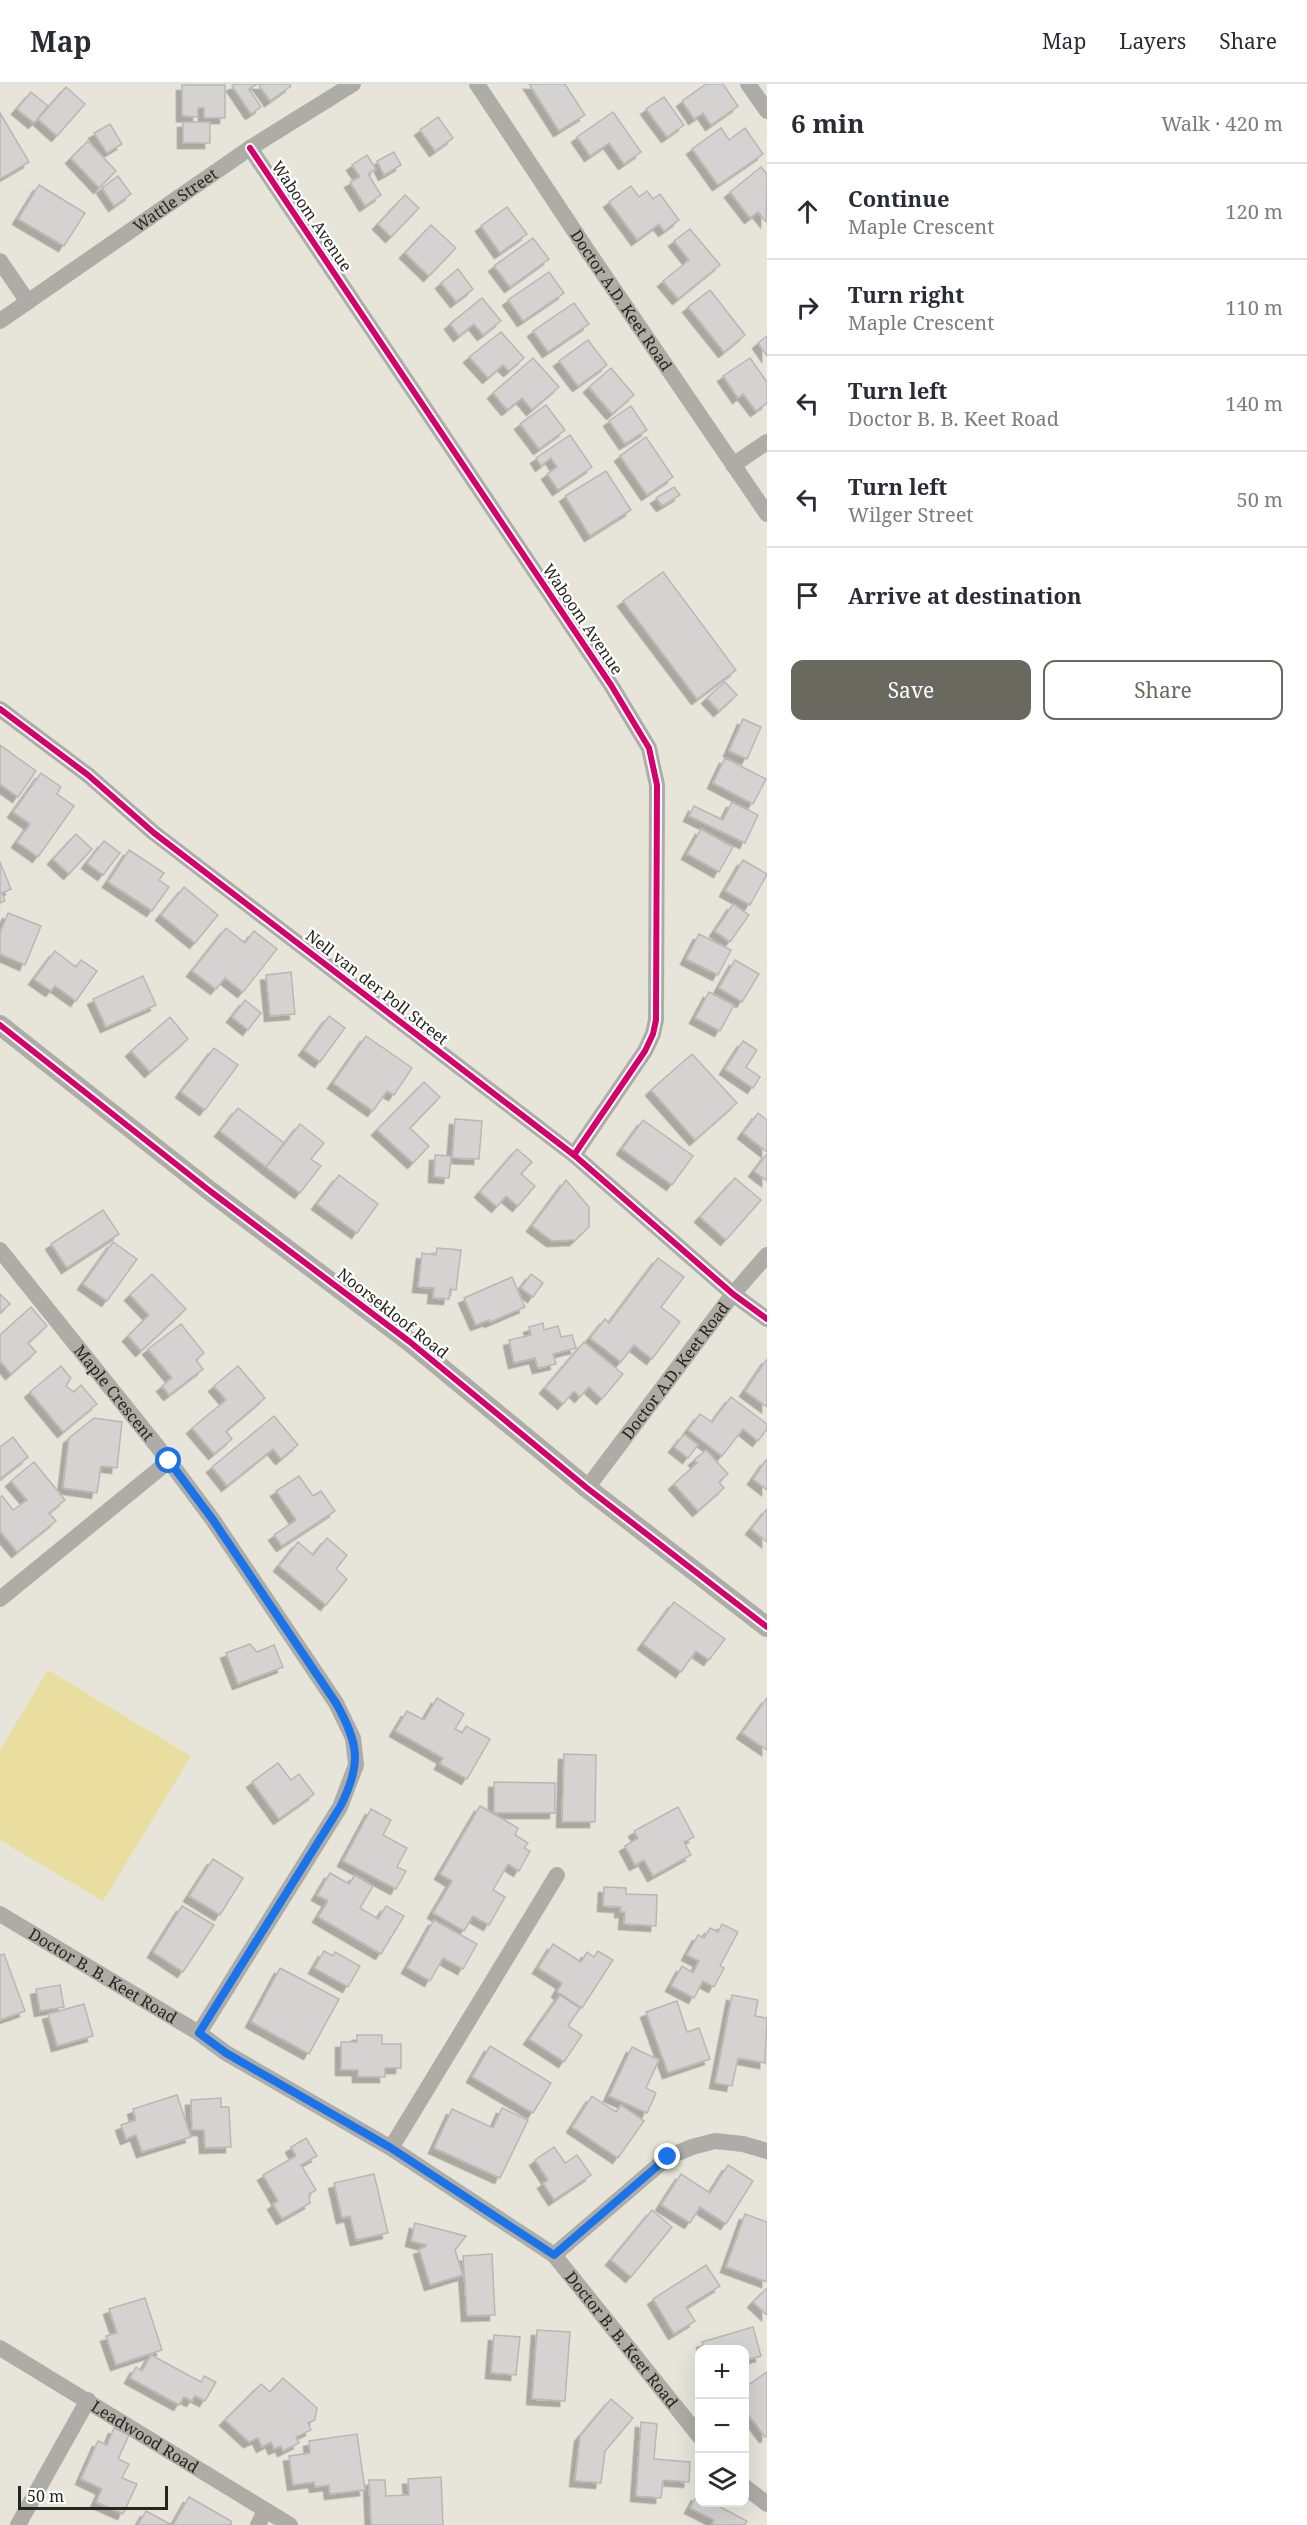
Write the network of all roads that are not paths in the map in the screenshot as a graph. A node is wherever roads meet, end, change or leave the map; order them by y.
1 (353, 84) edge
2 (477, 84) edge
3 (748, 84) edge
4 (767, 111) edge
5 (250, 148) junction
6 (0, 261) edge
7 (28, 302) junction
8 (0, 321) edge
9 (767, 442) edge
10 (734, 465) junction
11 (767, 514) edge
12 (0, 709) edge
13 (0, 1025) edge
14 (574, 1155) junction
15 (0, 1250) edge
16 (767, 1255) edge
17 (734, 1294) junction
18 (767, 1319) edge
19 (169, 1461) junction
20 (587, 1488) junction
21 (1, 1596) edge
22 (767, 1627) edge
23 (557, 1875) dead end
24 (0, 1914) edge
25 (199, 2033) junction
26 (391, 2148) junction
27 (767, 2151) edge
28 (554, 2255) junction
29 (0, 2348) edge
30 (88, 2400) junction
31 (695, 2432) edge
32 (749, 2490) edge
33 (767, 2504) edge
34 (261, 2518) edge
35 (18, 2525) edge
36 (290, 2525) edge

1 - 5 street, Wattle Street
2 - 10 street, Doctor A.D. Keet Road
3 - 4 street
5 - 7 street, Wattle Street
5 - 14 street, Waboom Avenue
6 - 7 street
7 - 8 street, Wattle Street
9 - 10 street
10 - 11 street, Doctor A.D. Keet Road
12 - 14 street, Nell van der Poll Street
13 - 20 street, Noorsekloof Road
14 - 17 street, Nell van der Poll Street
15 - 19 street, Maple Crescent
16 - 17 street, Doctor A.D. Keet Road
17 - 18 street, Nell van der Poll Street
17 - 20 street, Doctor A.D. Keet Road
19 - 21 street
19 - 25 street, Maple Crescent
20 - 22 street, Noorsekloof Road
23 - 26 street
24 - 25 street, Doctor B. B. Keet Road
25 - 26 street, Doctor B. B. Keet Road
26 - 28 street, Doctor B. B. Keet Road
27 - 28 street
28 - 31 street, Doctor B. B. Keet Road
29 - 30 street, Leadwood Road
30 - 34 street, Leadwood Road
30 - 35 street
32 - 33 street
34 - 36 street, Leadwood Road

